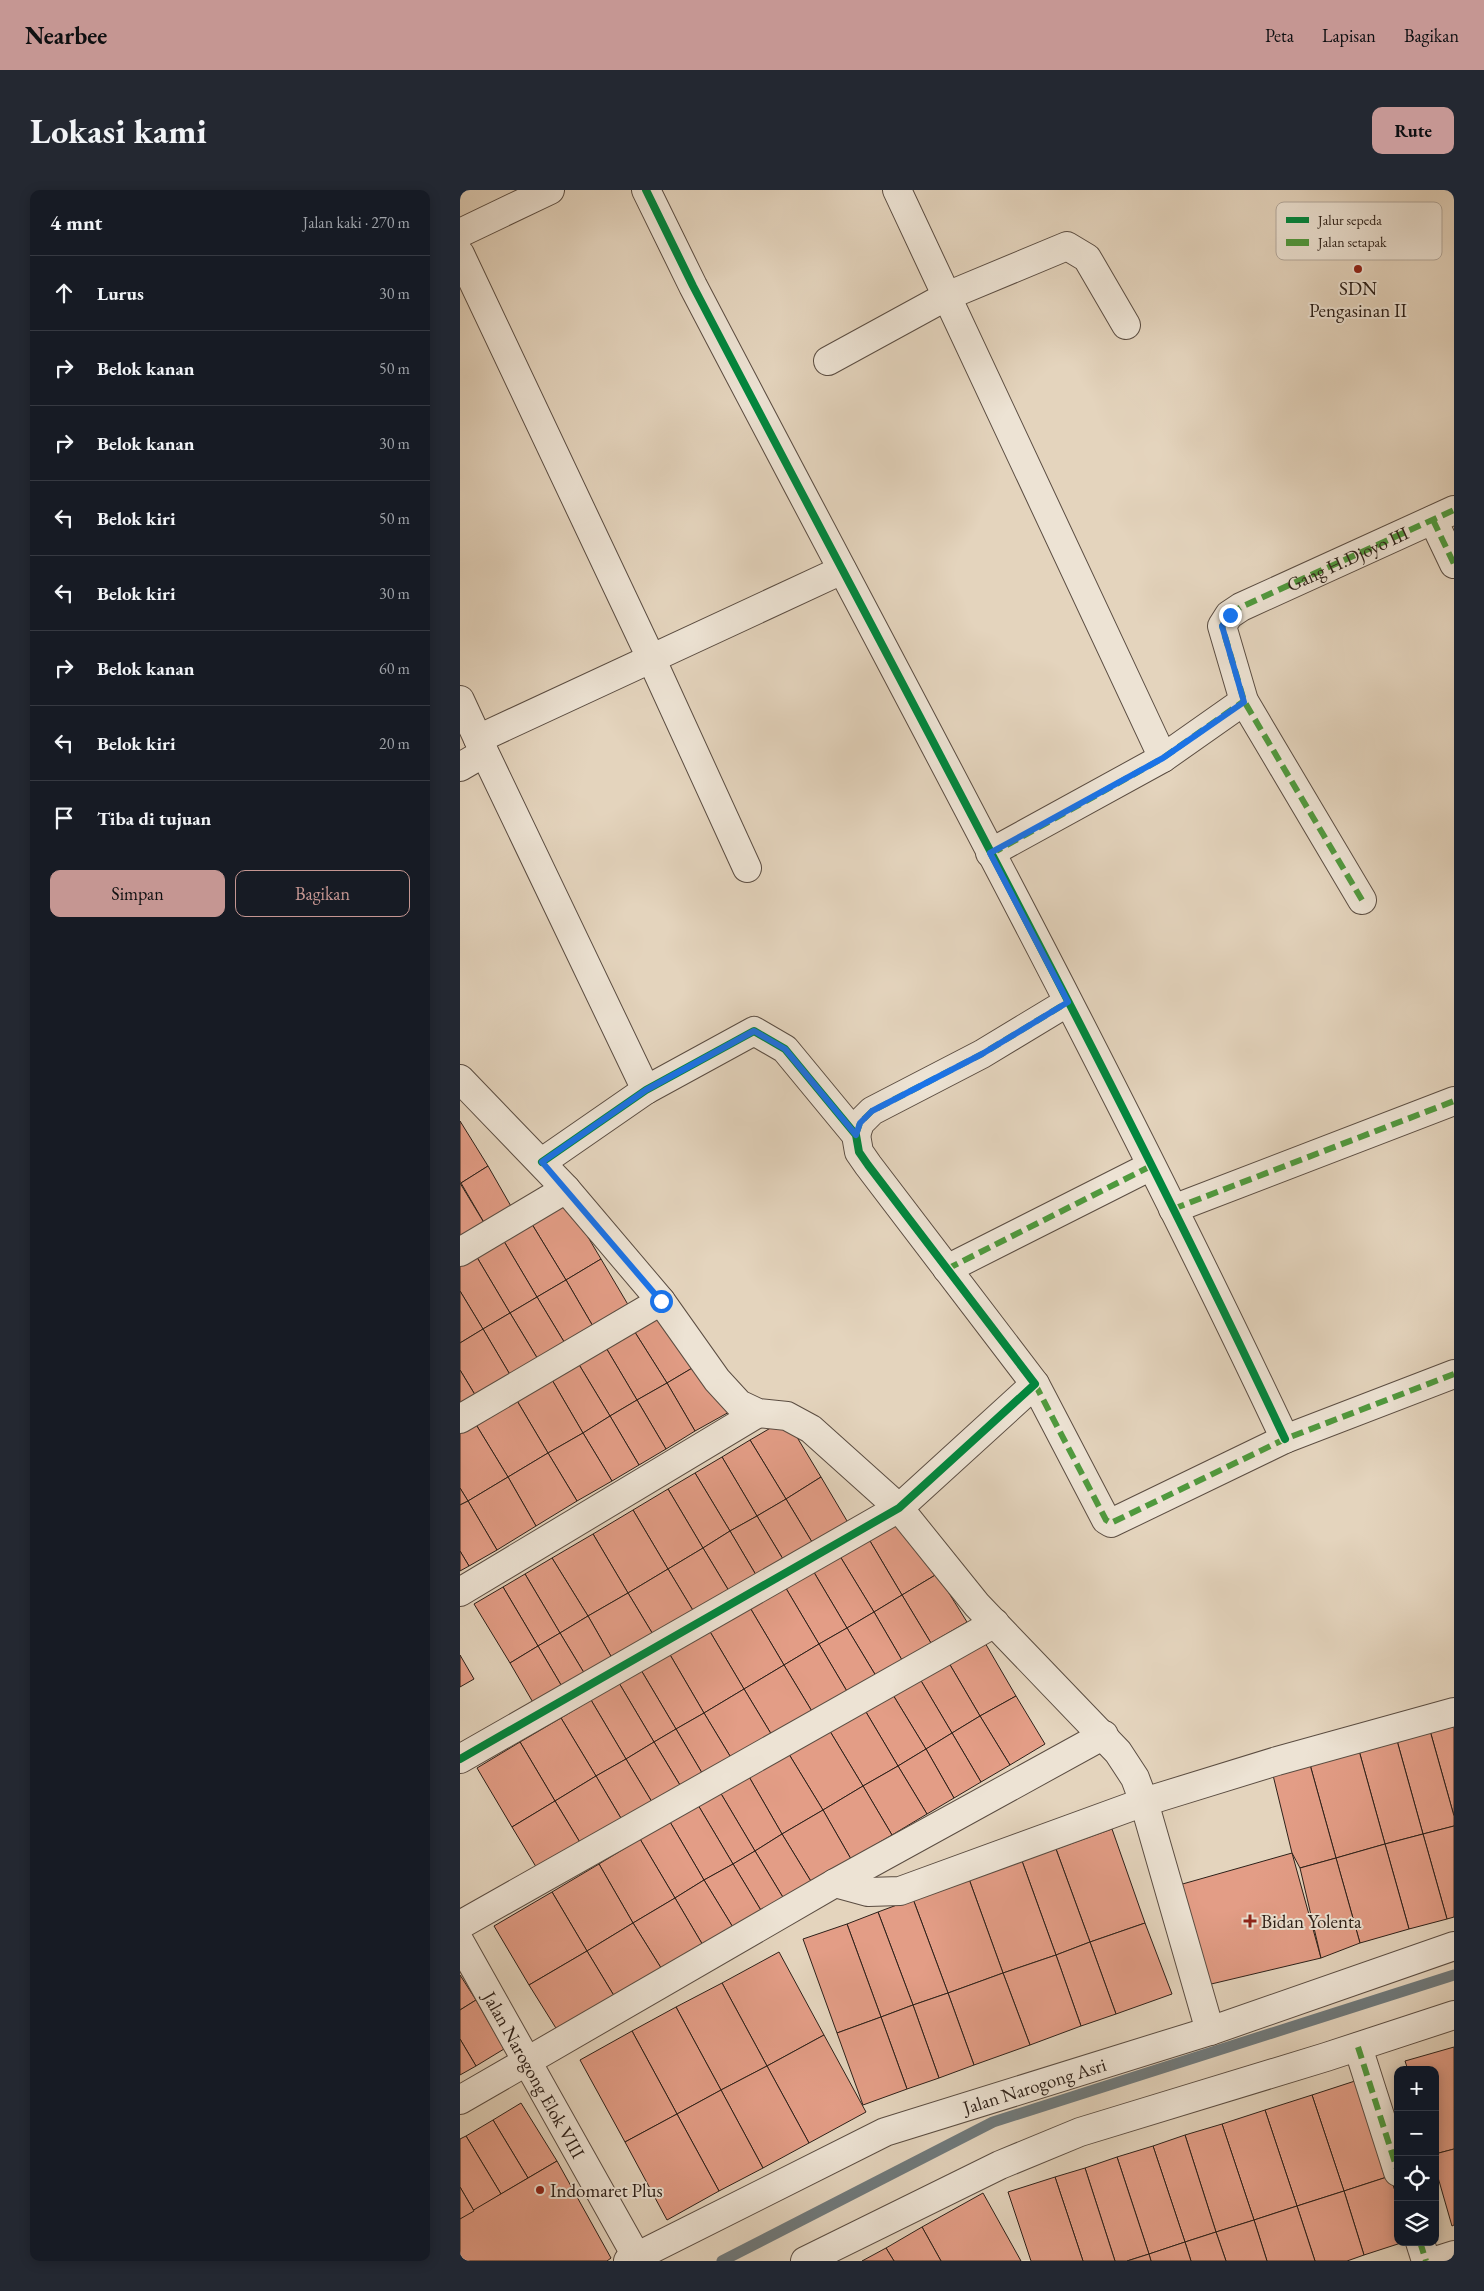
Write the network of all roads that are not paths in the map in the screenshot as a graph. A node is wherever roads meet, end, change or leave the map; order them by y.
1 (550, 190) edge
2 (646, 190) edge
3 (897, 190) edge
4 (460, 233) edge
5 (460, 254) edge
6 (947, 296) junction
7 (1126, 325) dead end
8 (828, 361) dead end
9 (1444, 515) edge
10 (1454, 564) edge
11 (842, 570) junction
12 (651, 658) junction
13 (460, 700) edge
14 (1244, 702) junction
15 (481, 746) junction
16 (1163, 758) junction
17 (460, 767) edge
18 (990, 853) junction
19 (747, 868) dead end
20 (1362, 900) dead end
21 (1068, 1002) junction
22 (463, 1088) edge
23 (646, 1090) junction
24 (1454, 1101) edge
25 (856, 1135) junction
26 (542, 1162) junction
27 (1151, 1166) junction
28 (566, 1189) junction
29 (1173, 1209) junction
30 (460, 1252) edge
31 (947, 1268) junction
32 (661, 1301) junction
33 (1454, 1374) edge
34 (1035, 1384) junction
35 (758, 1413) junction
36 (460, 1419) edge
37 (1285, 1439) junction
38 (899, 1508) junction
39 (460, 1592) edge
40 (995, 1623) junction
41 (1454, 1712) edge
42 (1104, 1736) junction
43 (460, 1759) edge
44 (1144, 1802) junction
45 (835, 1883) junction
46 (460, 1925) edge
47 (460, 1942) edge
48 (1454, 1946) edge
49 (1454, 2015) edge
50 (1210, 2031) junction
51 (1358, 2046) junction
52 (528, 2062) junction
53 (460, 2100) edge
54 (1394, 2159) edge
55 (1421, 2246) edge
56 (1454, 2255) edge
57 (634, 2260) edge
58 (805, 2261) edge
59 (1426, 2261) edge
60 (1435, 2261) edge

1 - 4 street
2 - 11 street
3 - 6 street
5 - 12 street
6 - 7 street
6 - 8 street
6 - 16 street
9 - 10 street
9 - 14 street, Gang H.Djoyo III
11 - 12 street
11 - 18 street
12 - 15 street
12 - 19 street
13 - 15 street
14 - 16 street
14 - 20 street
15 - 17 street
15 - 23 street
16 - 18 street
18 - 21 street
21 - 25 street
21 - 27 street
22 - 26 street
23 - 25 street
23 - 26 street
24 - 29 street
25 - 31 street
26 - 28 street
27 - 29 street
27 - 31 street
28 - 30 street
28 - 32 street
29 - 37 street
31 - 34 street
32 - 35 street
32 - 36 street
33 - 37 street
34 - 37 street
34 - 38 street
35 - 38 street
35 - 39 street
38 - 40 street
38 - 43 street
40 - 42 street
40 - 46 street
41 - 44 street
42 - 44 street
42 - 45 street
44 - 45 street
44 - 50 street
45 - 52 street
47 - 52 street, Jalan Narogong Elok VIII
48 - 50 street, Jalan Narogong Asri
49 - 51 street
50 - 57 street, Jalan Narogong Asri
51 - 54 street
51 - 58 street
52 - 53 street
52 - 57 street, Jalan Narogong Elok VIII
55 - 59 street
56 - 60 street

